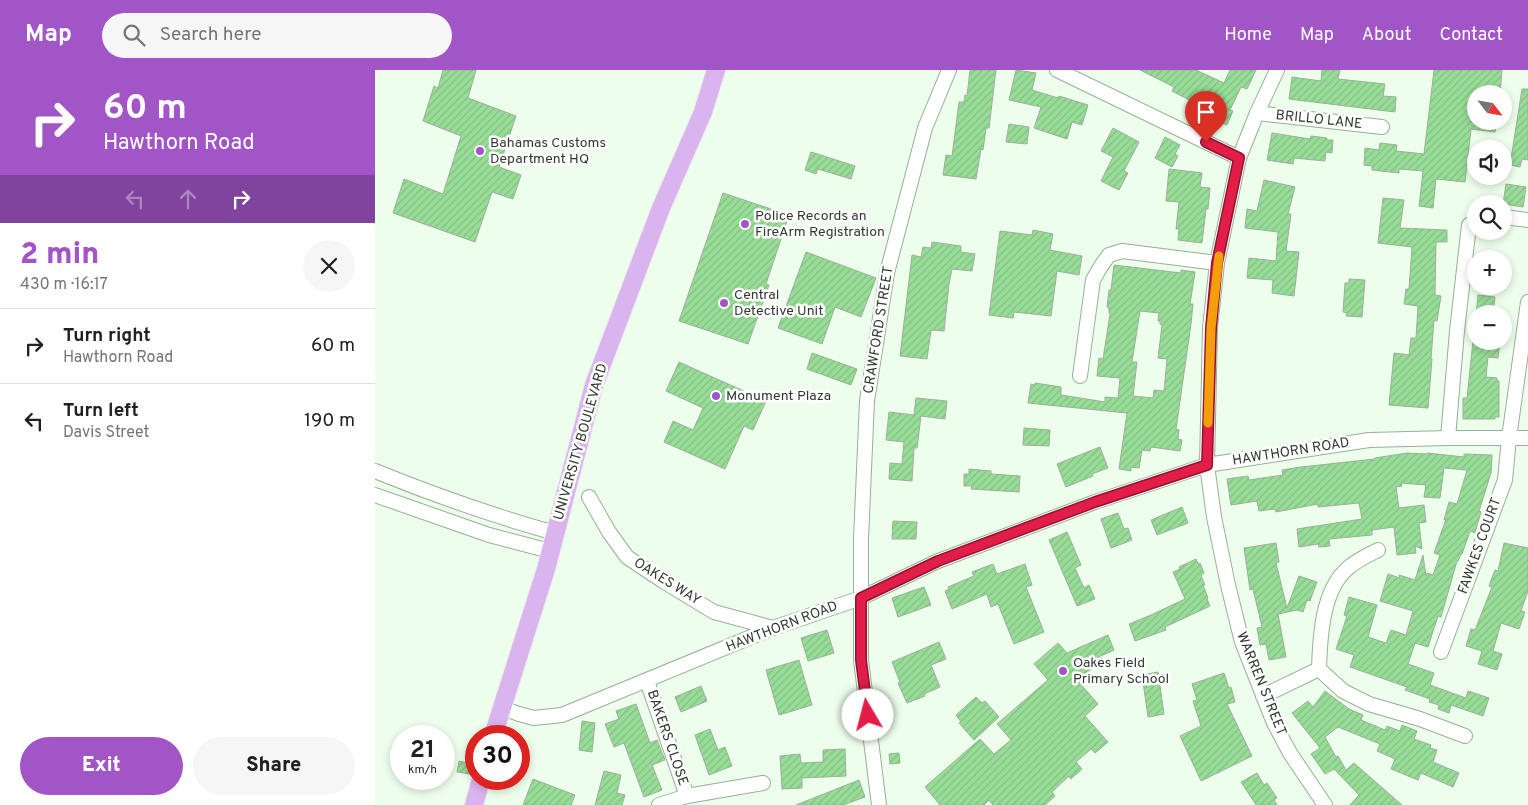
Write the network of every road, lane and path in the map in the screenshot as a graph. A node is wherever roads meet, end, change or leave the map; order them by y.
1 (716, 70) edge
2 (949, 70) edge
3 (1057, 70) edge
4 (1277, 70) edge
5 (1257, 114) junction
6 (1381, 127) dead end
7 (1239, 158) junction
8 (1512, 218) edge
9 (1528, 220) edge
10 (1467, 240) edge
11 (1217, 263) junction
12 (1528, 302) edge
13 (1080, 376) dead end
14 (1448, 438) junction
15 (1509, 438) junction
16 (1528, 438) edge
17 (1207, 465) junction
18 (375, 471) edge
19 (375, 495) edge
20 (589, 498) dead end
21 (555, 533) junction
22 (1378, 550) dead end
23 (550, 551) junction
24 (861, 598) junction
25 (773, 628) junction
26 (1441, 652) dead end
27 (1319, 669) junction
28 (647, 681) junction
29 (1263, 696) junction
30 (502, 708) junction
31 (497, 725) edge
32 (1465, 736) dead end
33 (763, 783) dead end
34 (478, 790) edge
35 (687, 796) junction
36 (474, 805) edge
37 (659, 805) edge
38 (879, 805) edge
39 (1325, 805) edge

1 - 21 main road, UNIVERSITY BOULEVARD
2 - 24 street, CRAWFORD STREET
3 - 7 street
4 - 5 street, WARREN STREET
5 - 6 street, BRILLO LANE
5 - 7 street, WARREN STREET
7 - 11 street, WARREN STREET
8 - 9 street
10 - 14 street
11 - 13 street
11 - 17 street, WARREN STREET
12 - 15 street, FAWKES COURT
14 - 15 street, HAWTHORN ROAD
14 - 17 street, HAWTHORN ROAD
15 - 16 street, HAWTHORN ROAD
15 - 26 street, FAWKES COURT
17 - 24 street, HAWTHORN ROAD
17 - 29 street, WARREN STREET
18 - 21 street
19 - 23 street
20 - 25 street, OAKES WAY
21 - 23 main road, UNIVERSITY BOULEVARD
22 - 27 street
23 - 30 main road, UNIVERSITY BOULEVARD
24 - 25 street, HAWTHORN ROAD
24 - 38 street, CRAWFORD STREET
25 - 28 street, HAWTHORN ROAD
27 - 29 street
27 - 32 street
28 - 30 street, HAWTHORN ROAD
28 - 35 street, BAKERS CLOSE
29 - 39 street, WARREN STREET
30 - 31 main road, UNIVERSITY BOULEVARD
33 - 35 street, BAKERS CLOSE
34 - 36 main road
35 - 37 street, BAKERS CLOSE

